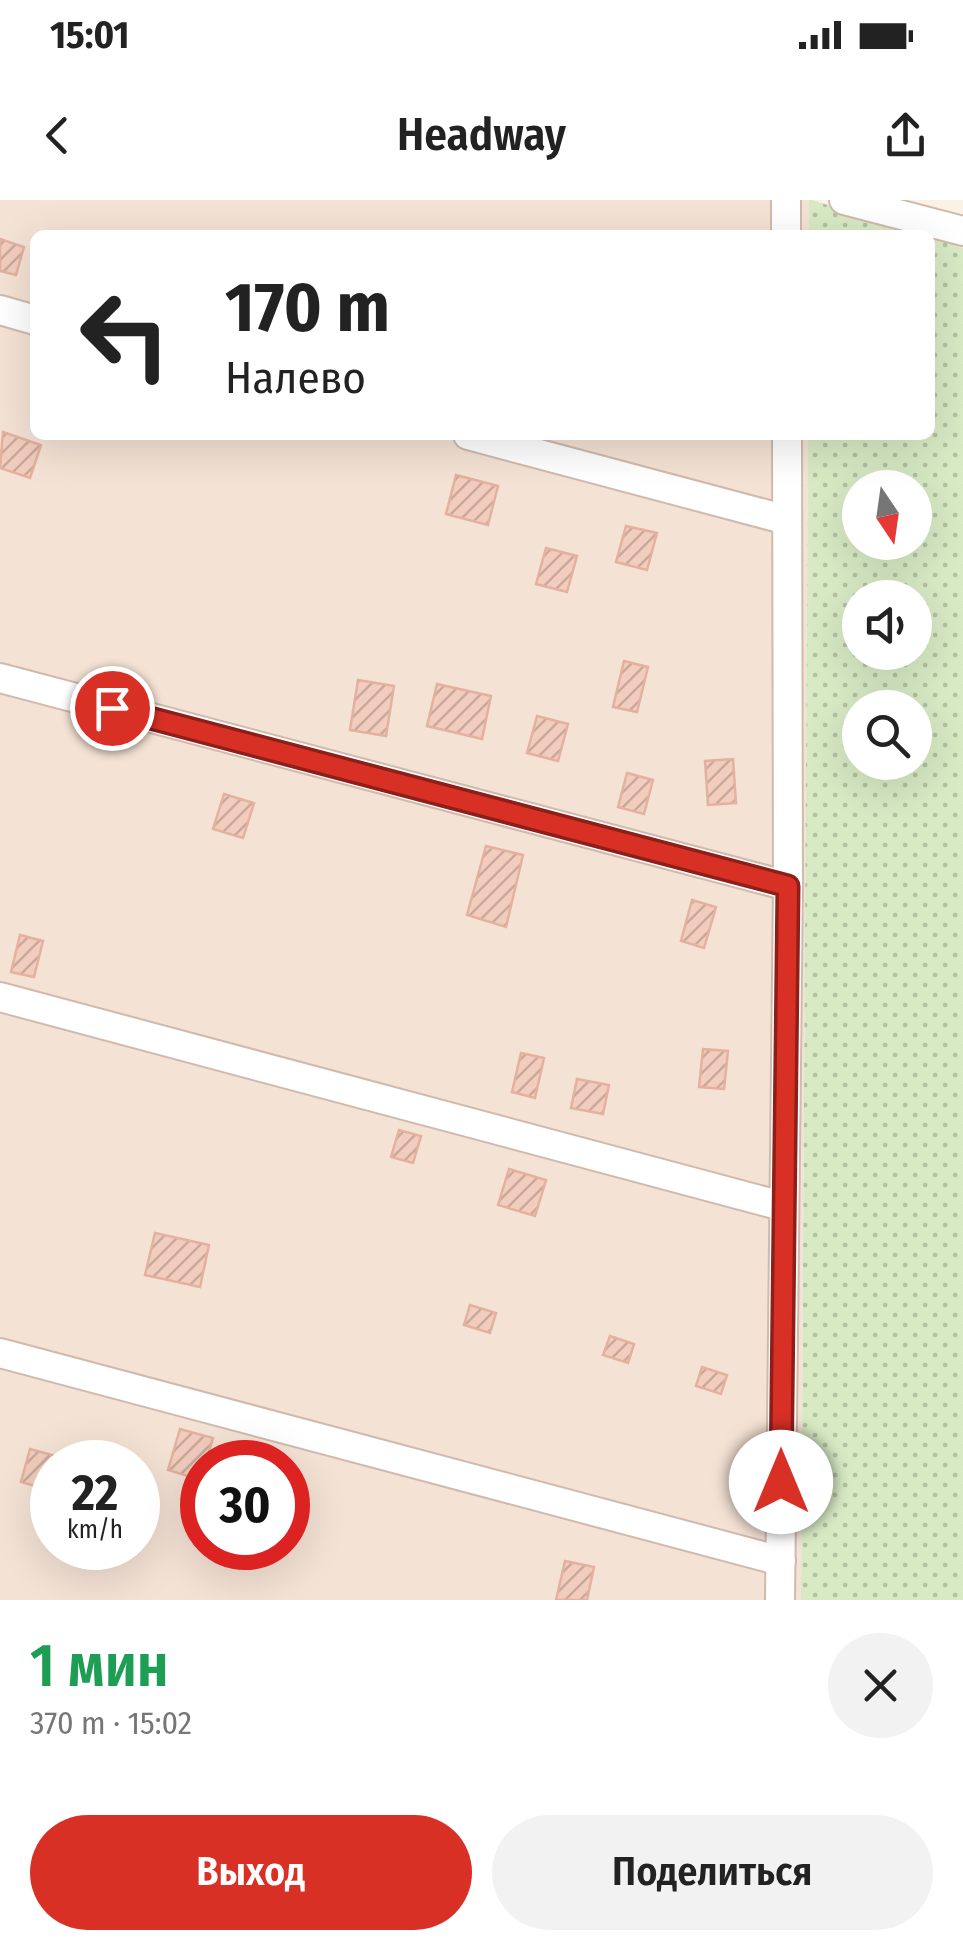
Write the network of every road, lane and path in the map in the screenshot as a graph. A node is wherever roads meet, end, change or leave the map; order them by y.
1 (786, 200) edge
2 (844, 200) edge
3 (786, 230) edge
4 (963, 231) edge
5 (0, 310) edge
6 (30, 319) edge
7 (487, 440) edge
8 (787, 440) edge
9 (787, 520) junction
10 (0, 678) edge
11 (788, 886) junction
12 (0, 998) edge
13 (782, 1206) junction
14 (0, 1353) edge
15 (781, 1561) junction
16 (780, 1600) edge

1 - 3 street
2 - 4 street
5 - 6 street
7 - 9 street
8 - 9 street
9 - 11 street
10 - 11 street
11 - 13 street
12 - 13 street
13 - 15 street
14 - 15 street
15 - 16 street

